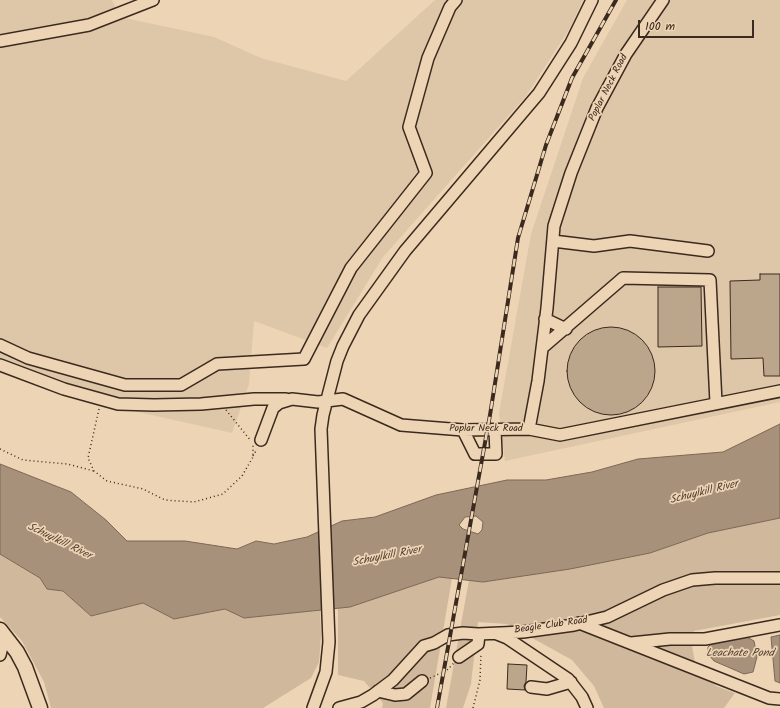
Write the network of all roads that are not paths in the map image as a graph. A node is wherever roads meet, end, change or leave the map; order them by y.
1 (153, 0) edge
2 (455, 0) edge
3 (588, 0) edge
4 (592, 0) edge
5 (663, 0) edge
6 (586, 14) junction
7 (0, 41) edge
8 (553, 241) junction
9 (708, 251) dead end
10 (546, 318) junction
11 (566, 329) junction
12 (0, 345) edge
13 (542, 348) junction
14 (0, 365) edge
15 (780, 391) edge
16 (292, 399) junction
17 (327, 400) junction
18 (716, 403) junction
19 (529, 428) junction
20 (463, 430) junction
21 (495, 430) junction
22 (261, 440) dead end
23 (780, 578) edge
24 (579, 623) junction
25 (780, 625) edge
26 (2, 633) edge
27 (494, 633) junction
28 (479, 639) junction
29 (628, 644) junction
30 (0, 655) edge
31 (459, 657) dead end
32 (422, 681) road end
33 (571, 682) junction
34 (531, 687) dead end
35 (378, 691) junction
36 (780, 699) edge
37 (40, 708) edge
38 (313, 708) edge
39 (339, 708) edge
40 (587, 708) edge

1 - 7 street
2 - 12 street
3 - 6 street
4 - 6 street
5 - 8 street, Poplar Neck Road
6 - 17 street
8 - 9 street
8 - 10 street, Poplar Neck Road
10 - 11 street
10 - 13 street, Poplar Neck Road
11 - 13 street
11 - 18 street
13 - 19 street, Poplar Neck Road
14 - 16 street, Poplar Neck Road
15 - 18 street
16 - 17 street, Poplar Neck Road
16 - 22 street
17 - 20 street, Poplar Neck Road
17 - 38 street
18 - 19 street
19 - 21 street, Poplar Neck Road
20 - 21 street, Poplar Neck Road
20 - 21 street
23 - 24 street, Beagle Club Road
24 - 27 street, Beagle Club Road
24 - 29 street
25 - 29 street
26 - 30 street
26 - 37 main road
27 - 28 street, Beagle Club Road
27 - 33 street
28 - 31 street
28 - 35 street, Beagle Club Road
29 - 36 street
32 - 35 street
33 - 34 street
33 - 40 street
35 - 39 street, Beagle Club Road

